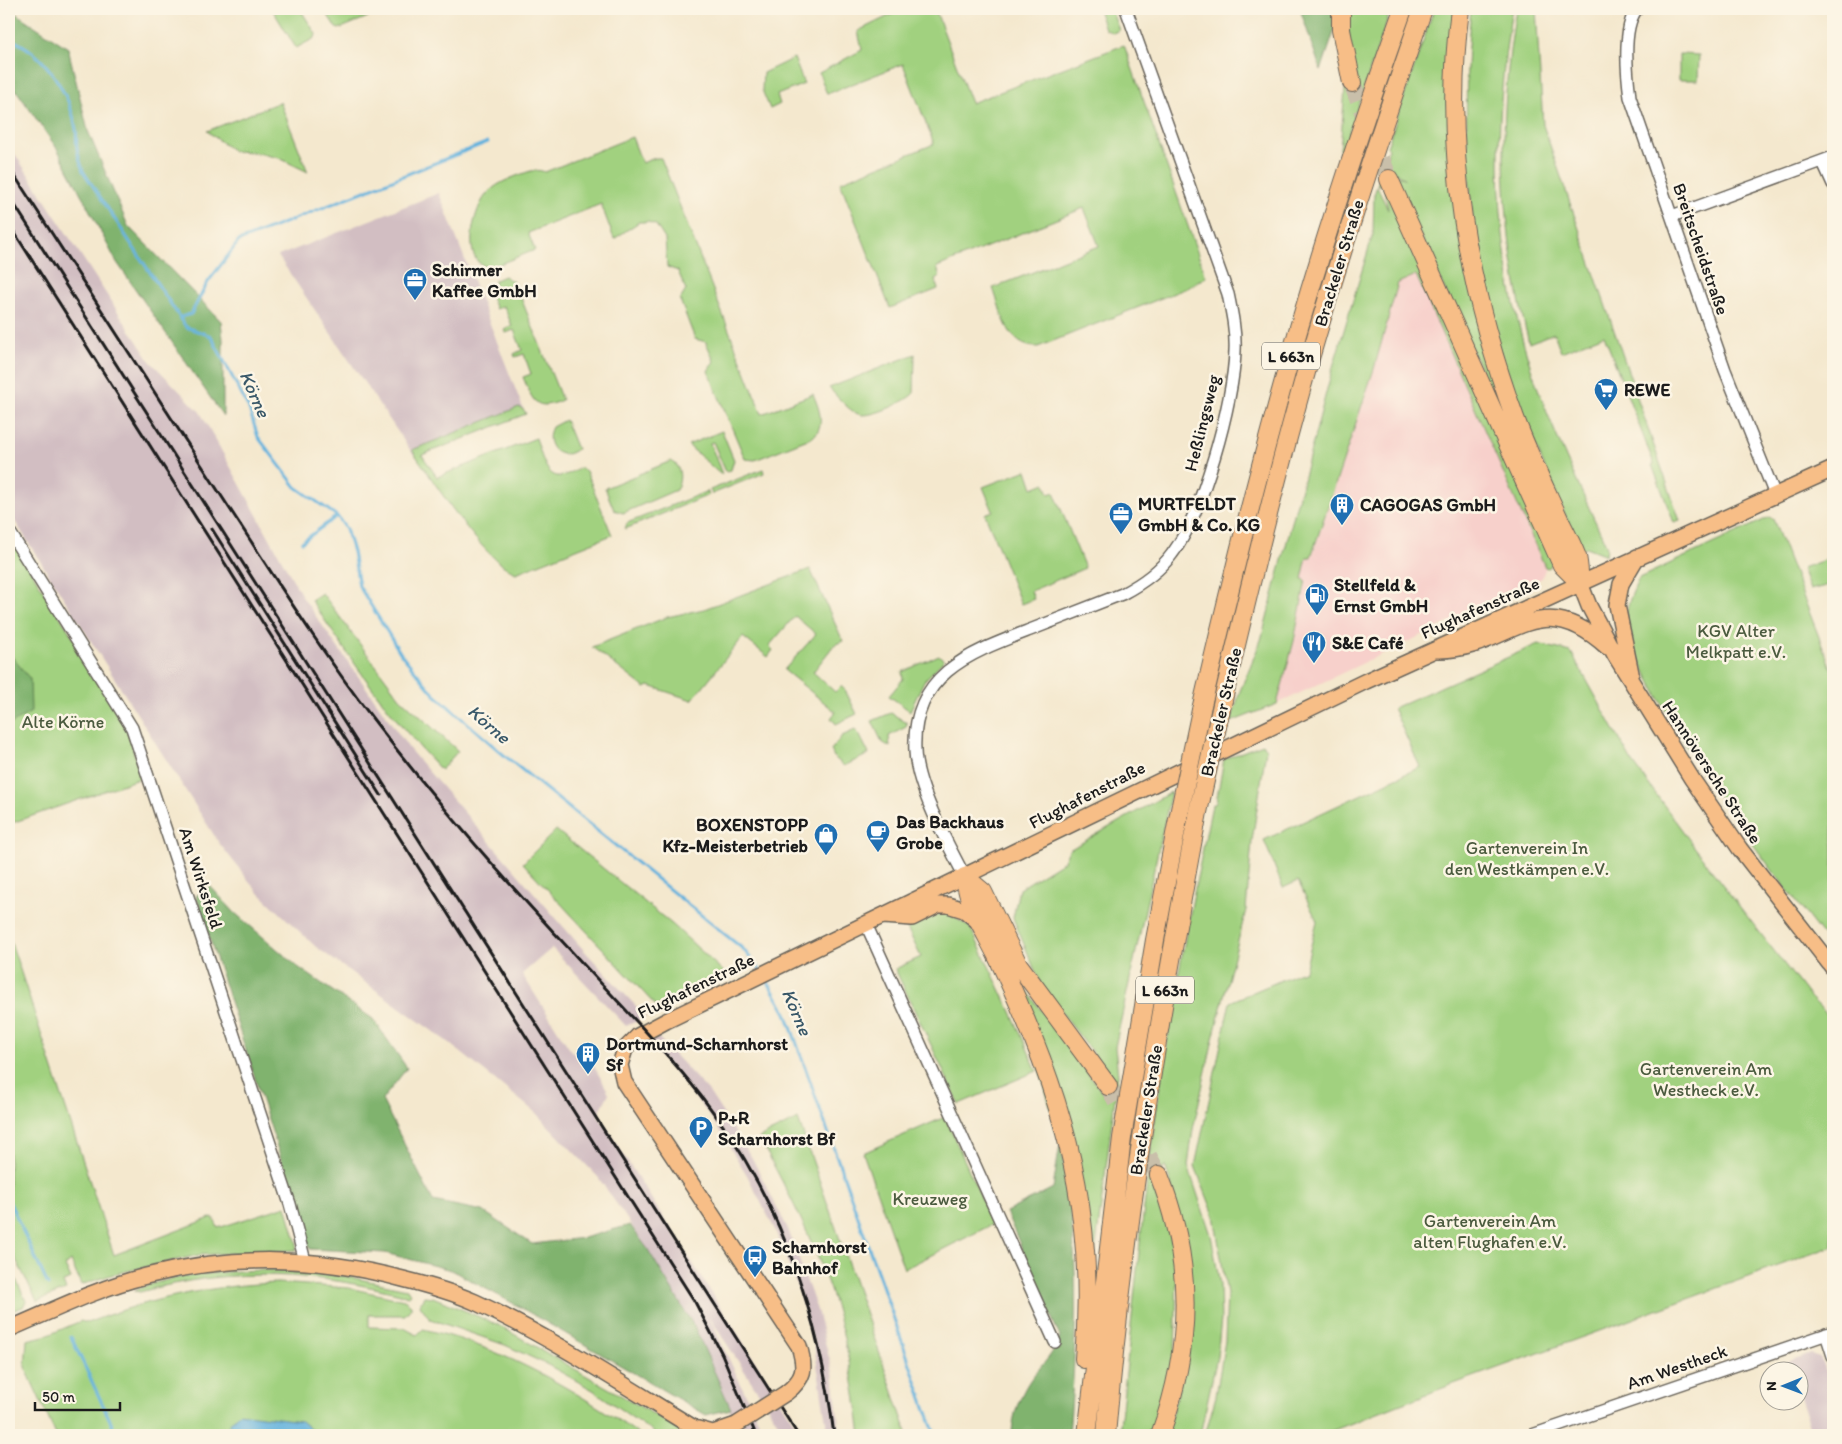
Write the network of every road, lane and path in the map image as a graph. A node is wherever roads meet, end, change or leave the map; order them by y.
1 (1126, 9) edge
2 (1341, 9) edge
3 (1403, 9) edge
4 (1423, 9) edge
5 (1460, 9) edge
6 (1636, 9) edge
7 (1352, 83) tunnel mouth
8 (1828, 160) edge
9 (1389, 179) tunnel mouth
10 (1833, 184) edge
11 (1672, 216) junction
12 (1833, 469) edge
13 (1775, 495) junction
14 (9, 531) edge
15 (1637, 557) junction
16 (1580, 583) junction
17 (1432, 650) junction
18 (1616, 655) junction
19 (1635, 686) junction
20 (965, 877) junction
21 (882, 916) junction
22 (980, 923) junction
23 (866, 924) junction
24 (1833, 968) edge
25 (1108, 1086) tunnel mouth
26 (1159, 1175) tunnel mouth
27 (305, 1261) junction
28 (9, 1329) edge
29 (1829, 1333) edge
30 (1055, 1342) dead end
31 (1833, 1356) edge
32 (1077, 1435) edge
33 (1087, 1435) edge
34 (1106, 1435) edge
35 (1160, 1435) edge
36 (1532, 1435) edge

1 - 20 street, Heßlingsweg
2 - 7 highway
3 - 33 highway, Brackeler Straße / L 663n, bridge
4 - 34 highway, Brackeler Straße / L 663n, bridge
5 - 16 highway
6 - 11 street, Breitscheidstraße
8 - 10 street
8 - 11 street
9 - 16 highway
11 - 13 street, Breitscheidstraße
12 - 13 main road, Flughafenstraße
13 - 15 main road, Flughafenstraße
14 - 27 street, Am Wirksfeld
15 - 16 main road, Flughafenstraße
15 - 19 main road
16 - 17 main road, Flughafenstraße
16 - 18 main road, Hannöversche Straße
17 - 18 main road
17 - 20 main road, Flughafenstraße
18 - 19 main road, Hannöversche Straße
19 - 24 main road, Hannöversche Straße
20 - 21 main road, Flughafenstraße
20 - 22 highway
20 - 25 highway
21 - 22 main road
21 - 23 main road, Flughafenstraße
22 - 32 highway
23 - 27 main road, Flughafenstraße, bridge
23 - 30 street
26 - 35 highway
27 - 28 main road, Flughafenstraße
29 - 31 street
29 - 36 street, Am Westheck

